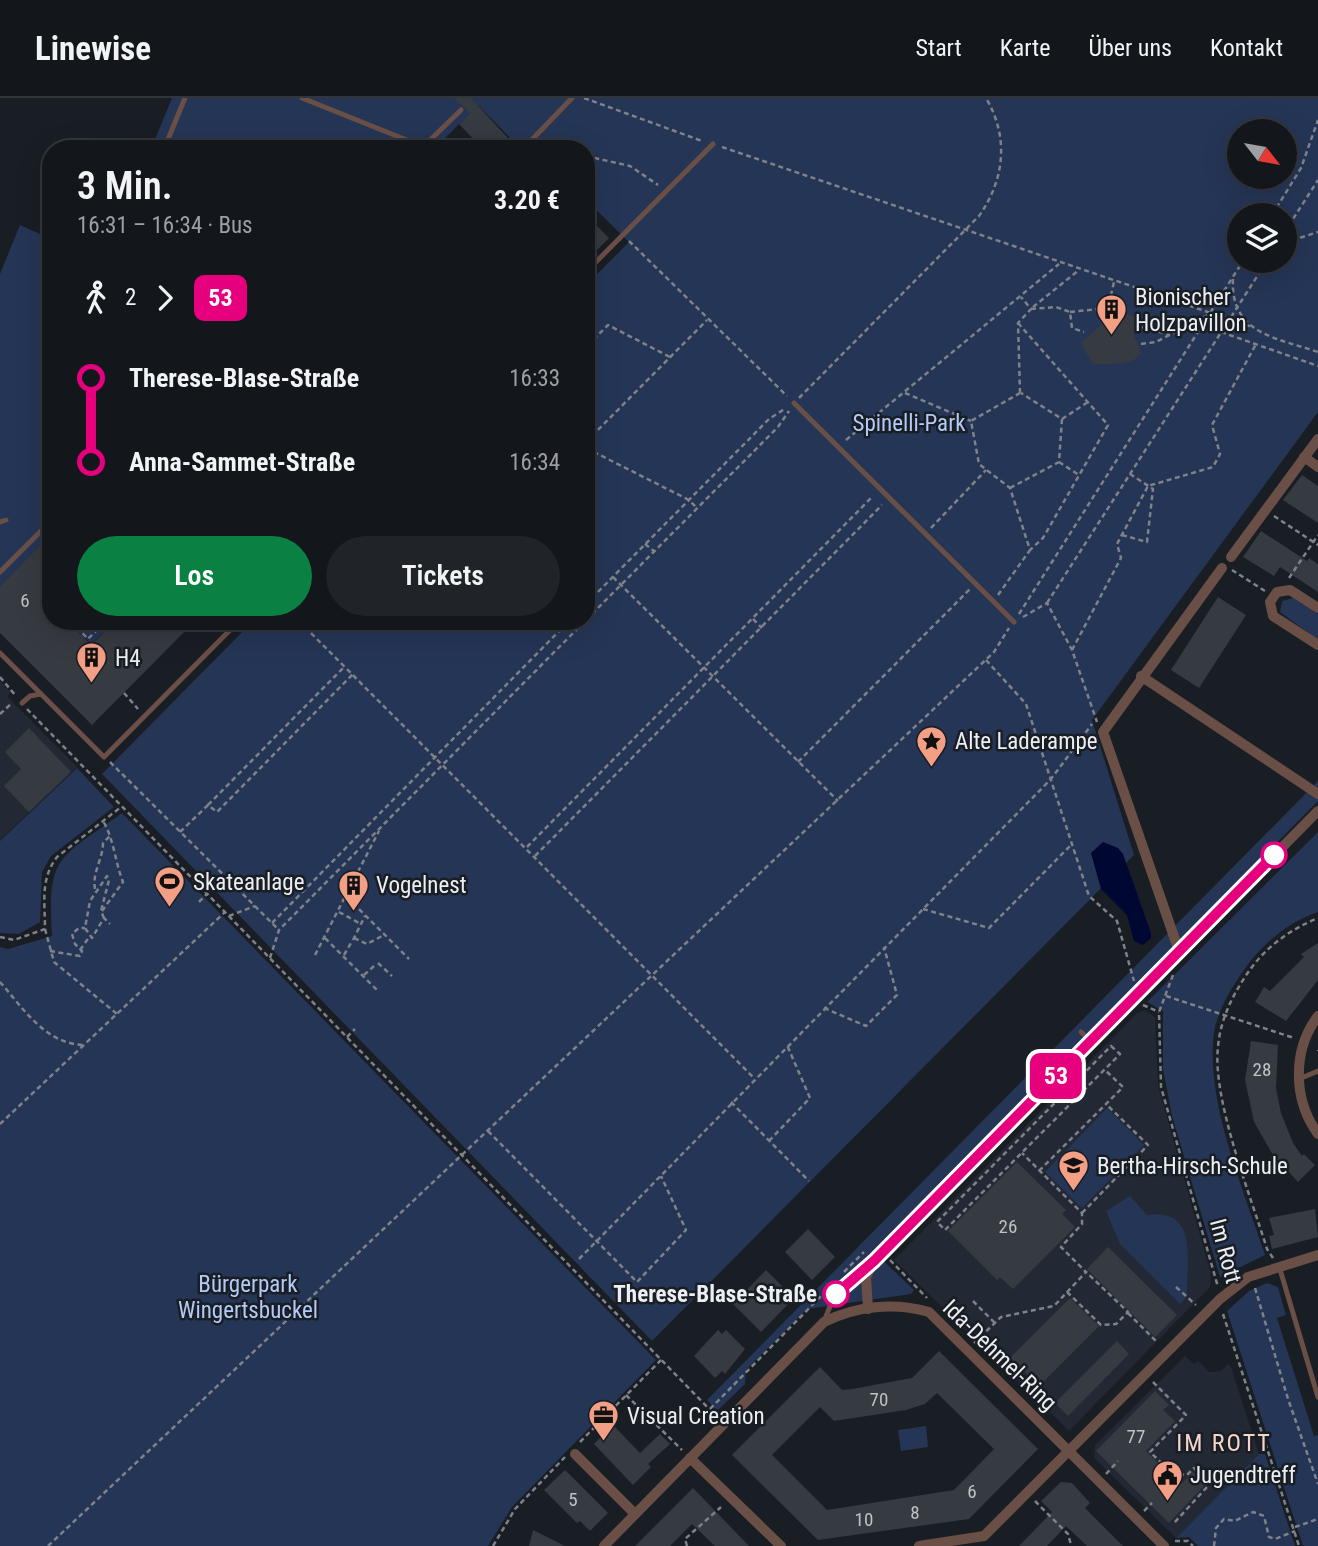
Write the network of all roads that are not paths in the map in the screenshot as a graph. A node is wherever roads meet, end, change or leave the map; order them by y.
1 (185, 98) edge
2 (302, 98) edge
3 (572, 98) edge
4 (460, 110) dead end
5 (168, 140) edge
6 (404, 140) edge
7 (431, 140) edge
8 (532, 140) edge
9 (713, 144) road end
10 (595, 263) edge
11 (794, 403) road end
12 (1318, 439) edge
13 (1304, 457) junction
14 (1318, 467) edge
15 (42, 530) edge
16 (0, 572) edge
17 (1318, 608) edge
18 (1014, 622) road end
19 (230, 630) edge
20 (1318, 645) edge
21 (0, 653) edge
22 (1141, 676) junction
23 (41, 694) junction
24 (20, 701) road end
25 (1318, 794) edge
26 (1318, 811) edge
27 (1179, 951) junction
28 (1318, 1016) edge
29 (1082, 1032) dead end
30 (1091, 1041) junction
31 (1318, 1071) edge
32 (1298, 1079) junction
33 (1318, 1134) edge
34 (1318, 1255) edge
35 (874, 1261) junction
36 (1279, 1266) junction
37 (868, 1309) junction
38 (824, 1322) junction
39 (1318, 1397) edge
40 (1069, 1452) junction
41 (575, 1454) dead end
42 (690, 1458) junction
43 (635, 1514) junction
44 (976, 1542) edge
45 (604, 1546) edge
46 (781, 1546) edge
47 (919, 1546) edge
48 (1164, 1546) edge

1 - 5 lane
2 - 6 lane
3 - 8 lane
4 - 7 lane
9 - 10 lane
11 - 18 lane
12 - 13 street
13 - 14 street
13 - 22 street
15 - 16 lane
17 - 20 street
19 - 23 lane
21 - 23 lane
22 - 25 street
22 - 27 street
23 - 24 lane
26 - 27 street
27 - 30 street
28 - 32 street
29 - 30 lane
30 - 35 street
31 - 32 lane
32 - 33 street
34 - 36 street
35 - 37 street
35 - 38 lane
36 - 39 lane, Im Rott
36 - 40 street
37 - 38 street, Ida-Dehmel-Ring
37 - 40 street, Ida-Dehmel-Ring
38 - 42 street, Ida-Dehmel-Ring
40 - 44 street
40 - 48 street, Ida-Dehmel-Ring
41 - 43 street
42 - 43 street, Ida-Dehmel-Ring
42 - 46 street
43 - 45 street, Ida-Dehmel-Ring
44 - 47 street

